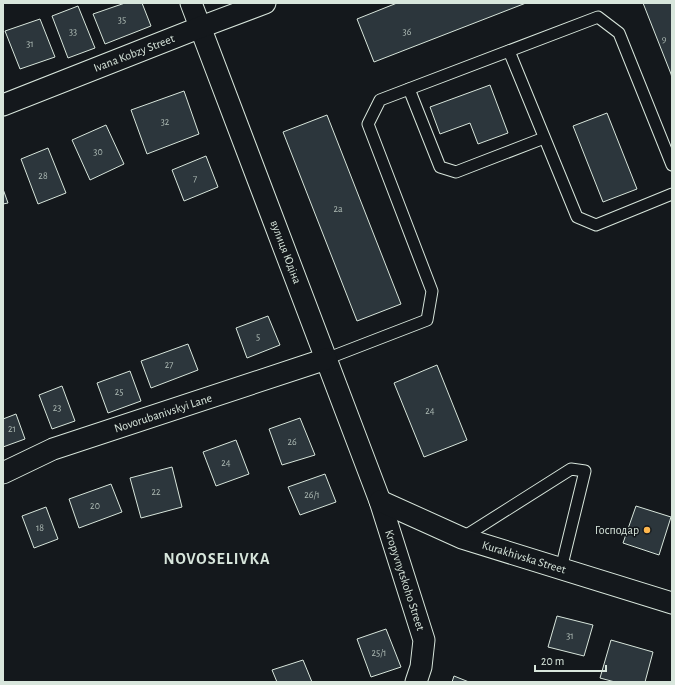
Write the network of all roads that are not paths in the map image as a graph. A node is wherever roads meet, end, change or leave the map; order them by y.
1 (191, 3) edge
2 (265, 3) edge
3 (201, 27) junction
4 (509, 51) junction
5 (409, 89) junction
6 (3, 105) edge
7 (544, 138) junction
8 (672, 165) edge
9 (672, 194) edge
10 (326, 359) junction
11 (3, 473) edge
12 (380, 501) junction
13 (462, 538) junction
14 (560, 569) junction
15 (672, 602) edge
16 (416, 682) edge

1 - 3 street, вулиця Юдіна
2 - 3 street, Ivana Kobzy Street
3 - 6 street, Ivana Kobzy Street
3 - 10 street, вулиця Юдіна
4 - 5 lane
4 - 7 lane
4 - 8 lane
5 - 7 lane
5 - 10 lane
7 - 9 lane
10 - 11 street, Novorubanivskyi Lane
10 - 12 street, вулиця Юдіна
12 - 13 street, Kurakhivska Street
12 - 16 street, Kropyvnytskoho Street
13 - 14 street, Kurakhivska Street
13 - 14 lane
14 - 15 street, Kurakhivska Street

